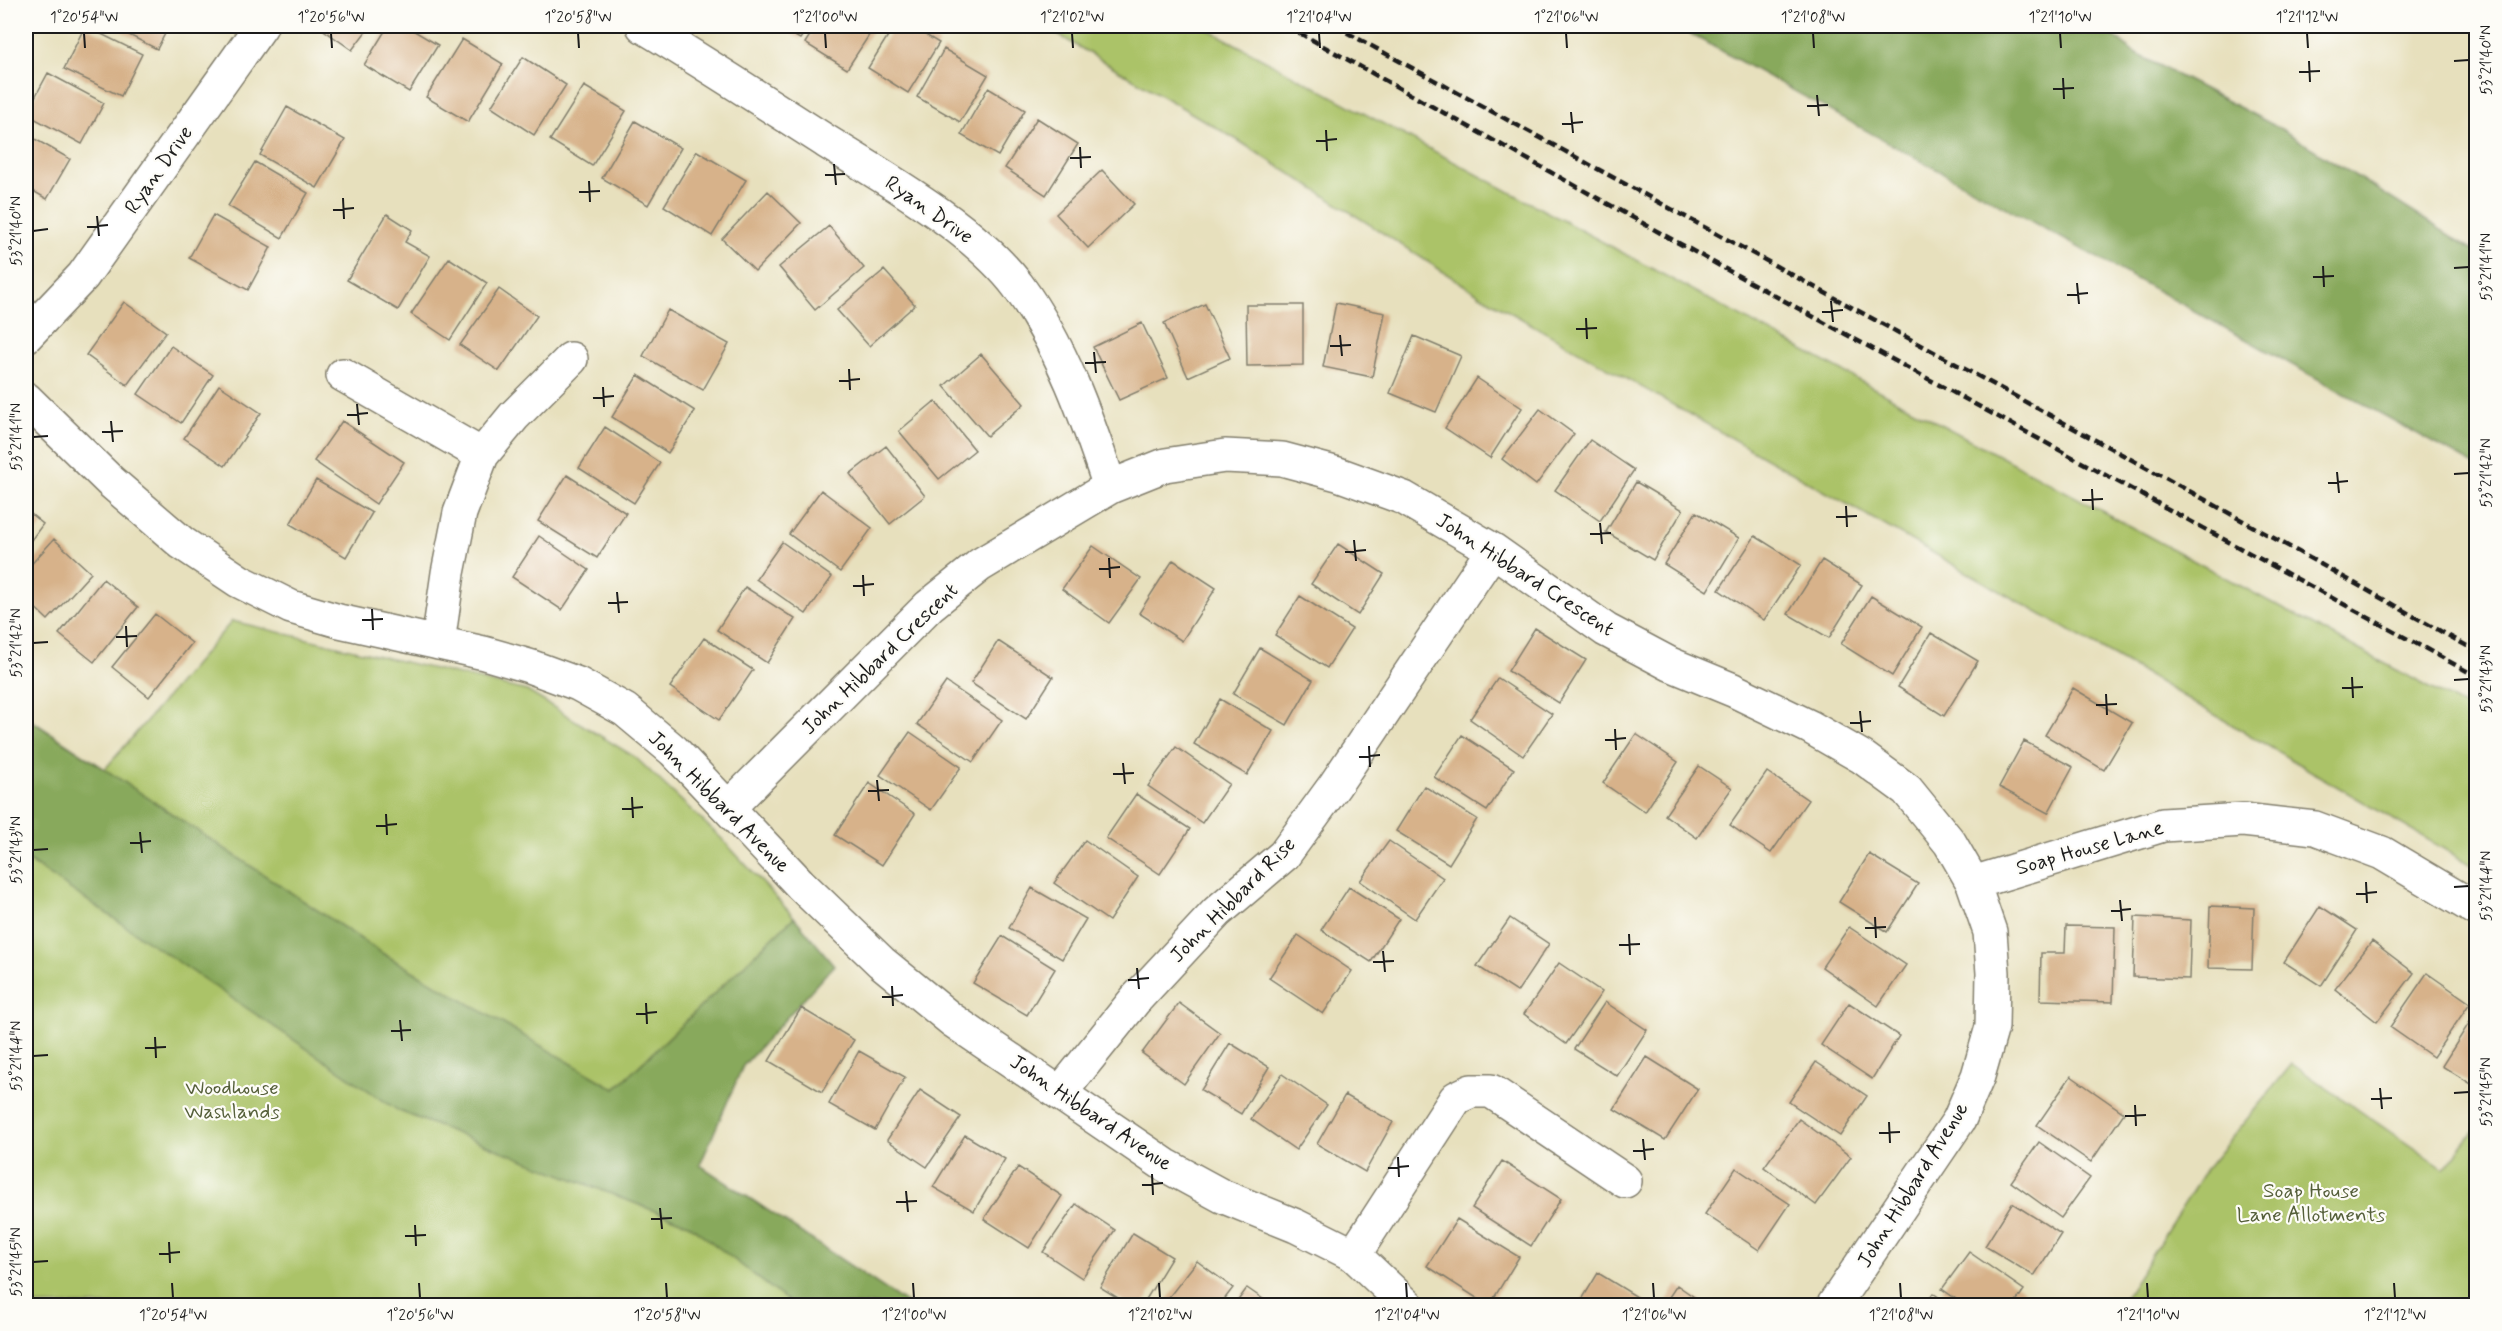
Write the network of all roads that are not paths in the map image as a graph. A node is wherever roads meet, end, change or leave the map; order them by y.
1 (261, 26) edge
2 (643, 26) edge
3 (26, 336) edge
4 (571, 358) dead end
5 (343, 375) dead end
6 (26, 399) edge
7 (482, 455) junction
8 (1110, 487) junction
9 (1493, 550) junction
10 (438, 643) junction
11 (729, 807) junction
12 (1973, 883) junction
13 (2476, 909) edge
14 (1061, 1092) junction
15 (1625, 1181) dead end
16 (1354, 1255) junction
17 (1408, 1305) edge
18 (1833, 1305) edge

1 - 3 street, Ryan Drive
2 - 8 street, Ryan Drive
4 - 7 street
5 - 7 street
6 - 10 street, John Hibbard Avenue
7 - 10 street
8 - 9 street, John Hibbard Crescent
8 - 11 street, John Hibbard Crescent
9 - 12 street, John Hibbard Crescent
9 - 14 street, John Hibbard Rise
10 - 11 street, John Hibbard Avenue
11 - 14 street, John Hibbard Avenue
12 - 13 street, Soap House Lane
12 - 18 street, John Hibbard Avenue
14 - 16 street, John Hibbard Avenue
15 - 16 street
16 - 17 street, John Hibbard Avenue

